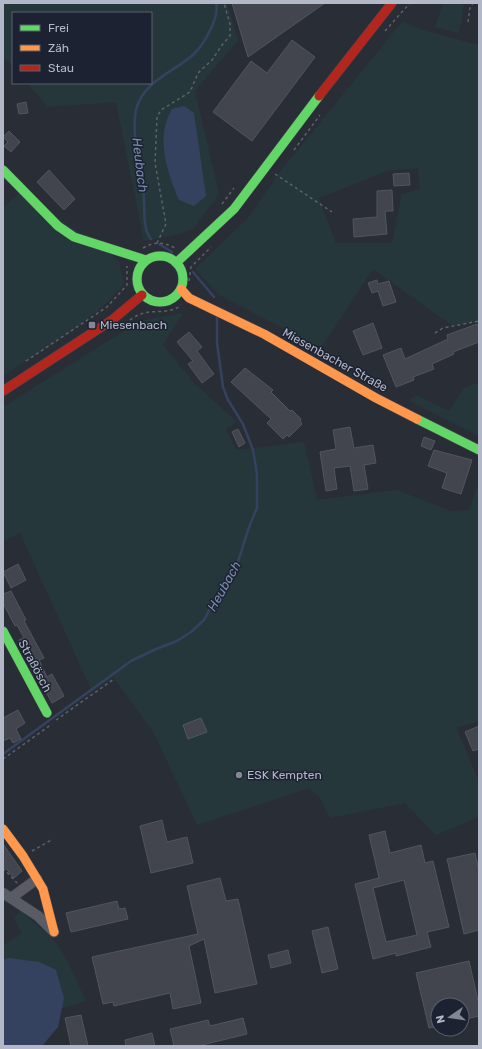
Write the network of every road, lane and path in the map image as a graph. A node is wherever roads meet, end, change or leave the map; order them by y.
1 (224, 3) edge
2 (392, 3) edge
3 (410, 3) edge
4 (473, 3) edge
5 (468, 22) dead end
6 (384, 32) dead end
7 (320, 114) dead end
8 (293, 150) dead end
9 (280, 168) dead end
10 (3, 170) edge
11 (332, 212) dead end
12 (157, 243) junction
13 (176, 249) dead end
14 (133, 254) junction
15 (146, 260) junction
16 (176, 263) junction
17 (192, 267) dead end
18 (190, 284) dead end
19 (181, 289) junction
20 (142, 295) junction
21 (189, 298) junction
22 (479, 321) edge
23 (126, 322) dead end
24 (435, 333) dead end
25 (22, 364) dead end
26 (3, 391) edge
27 (479, 450) edge
28 (3, 631) edge
29 (114, 679) dead end
30 (47, 713) dead end
31 (3, 759) edge
32 (3, 830) edge
33 (53, 839) dead end
34 (23, 856) junction
35 (3, 868) edge
36 (37, 879) junction
37 (24, 890) junction
38 (7, 895) edge
39 (54, 932) joint

1 - 12 path
2 - 16 street
3 - 6 path
4 - 5 path
7 - 8 path
9 - 11 path
10 - 14 street
12 - 13 path
12 - 14 path
14 - 15 street
14 - 25 path
15 - 16 street
15 - 20 street
16 - 19 street
17 - 18 path
19 - 20 street
19 - 21 street, Miesenbacher Straße
20 - 26 street
21 - 23 path
21 - 27 street, Miesenbacher Straße
22 - 24 path
28 - 30 street, Straßösch
29 - 31 path
32 - 34 street
33 - 34 path
34 - 36 street
35 - 37 path
36 - 37 street
36 - 39 street
37 - 38 street
38 - 39 street

